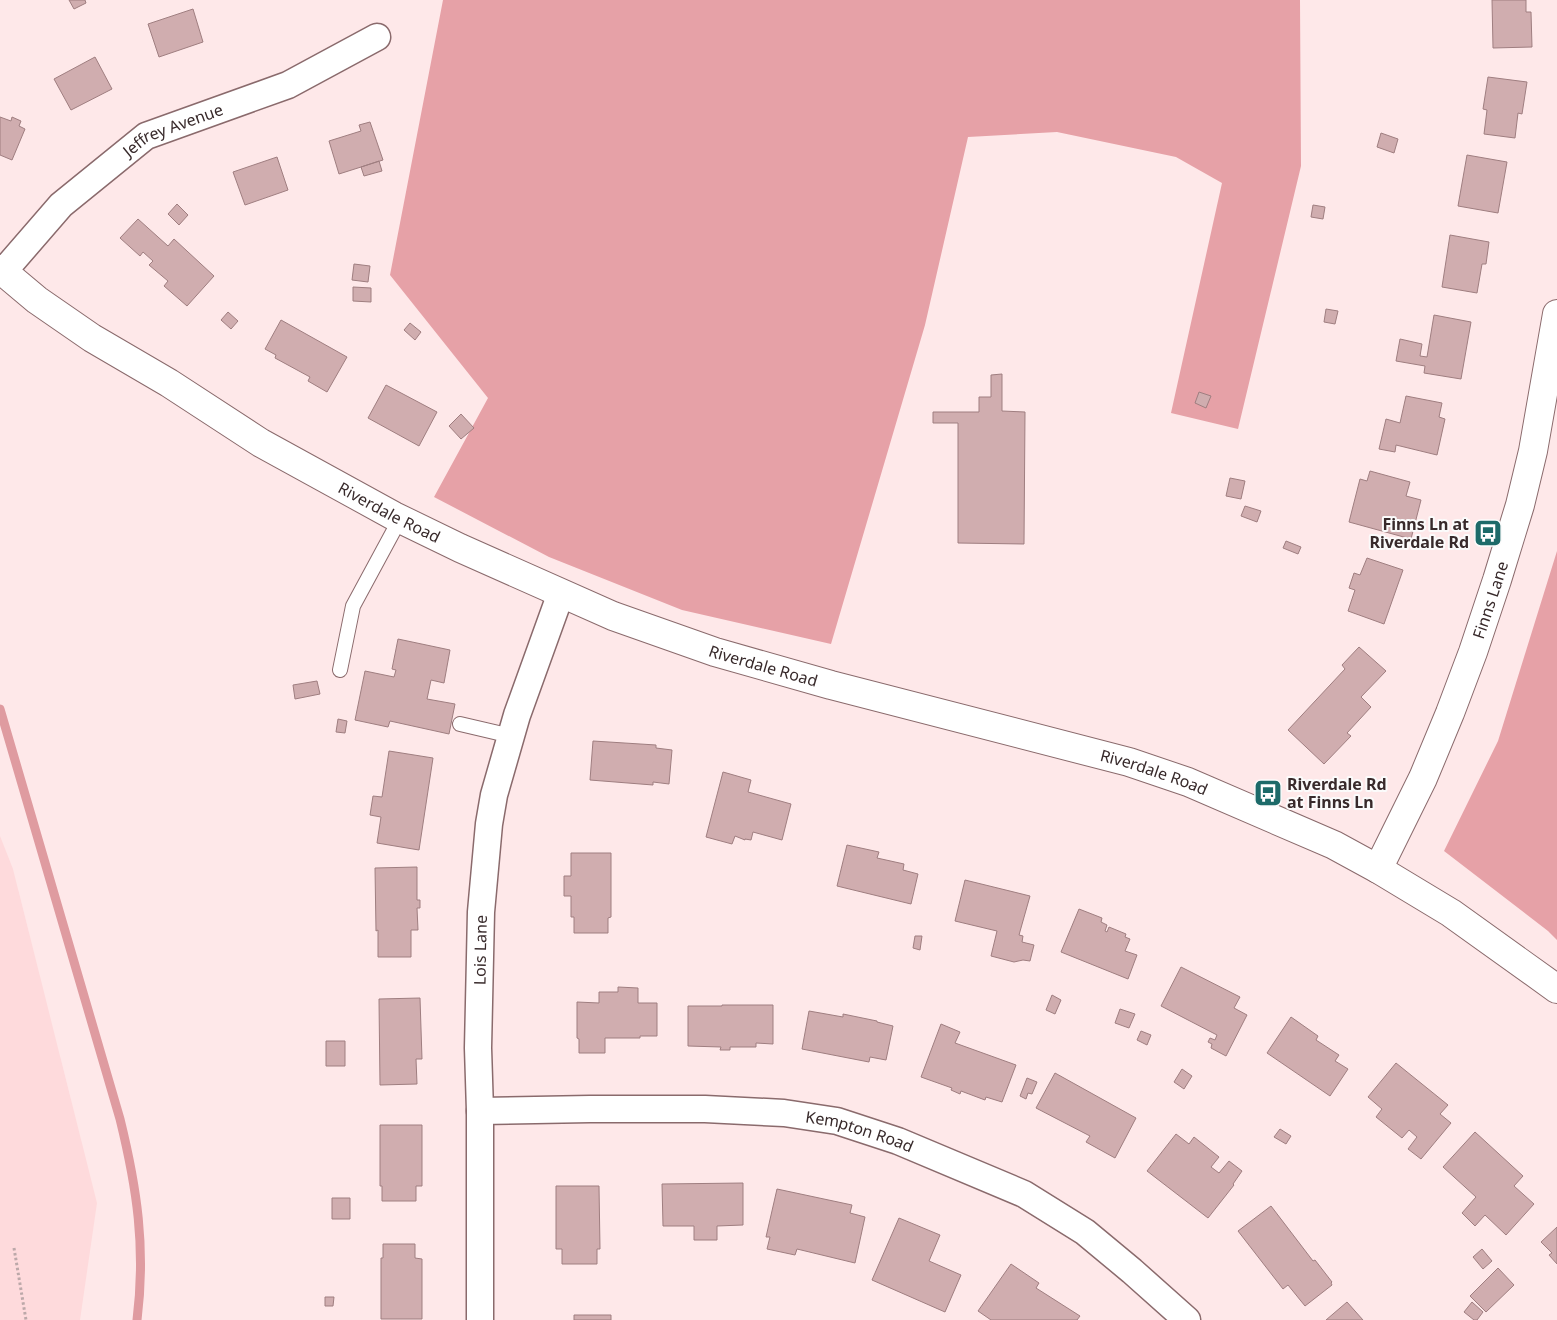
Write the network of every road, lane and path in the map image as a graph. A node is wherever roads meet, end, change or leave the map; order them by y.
1 (377, 37) dead end
2 (2, 271) edge
3 (1557, 314) edge
4 (400, 519) junction
5 (561, 593) junction
6 (340, 670) dead end
7 (460, 724) dead end
8 (511, 736) junction
9 (1378, 869) junction
10 (1557, 989) edge
11 (480, 1111) junction
12 (14, 1248) dead end
13 (26, 1320) edge
14 (480, 1320) edge
15 (1187, 1320) edge

1 - 2 street, Jeffrey Avenue
2 - 4 main road, Riverdale Road
3 - 9 main road, Finns Lane
4 - 5 main road, Riverdale Road
4 - 6 lane
5 - 8 street, Lois Lane
5 - 9 main road, Riverdale Road
7 - 8 lane
8 - 11 street, Lois Lane
9 - 10 main road, Riverdale Road
11 - 14 street, Lois Lane
11 - 15 street, Kempton Road
12 - 13 path

